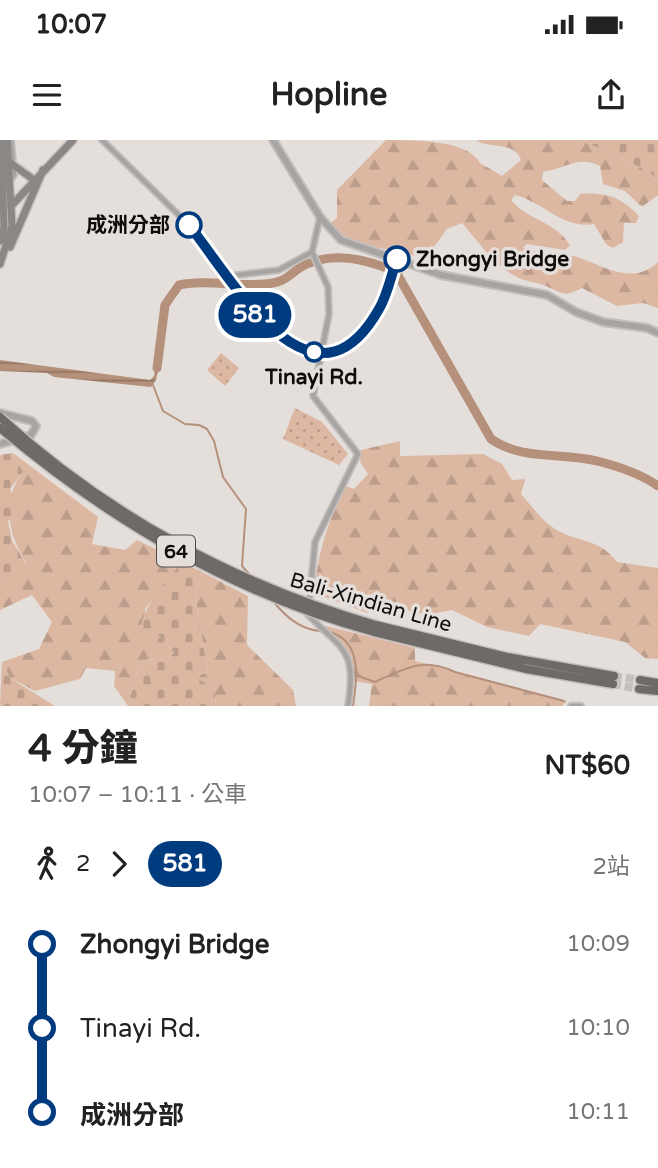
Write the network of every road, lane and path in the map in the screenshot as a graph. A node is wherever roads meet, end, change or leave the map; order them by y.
1 (1, 140) edge
2 (9, 140) edge
3 (73, 140) edge
4 (102, 140) edge
5 (273, 140) edge
6 (8, 161) junction
7 (43, 170) junction
8 (0, 171) edge
9 (34, 180) junction
10 (7, 182) junction
11 (8, 208) junction
12 (320, 217) junction
13 (0, 242) edge
14 (312, 252) junction
15 (396, 261) junction
16 (0, 266) edge
17 (229, 275) junction
18 (658, 333) edge
19 (320, 354) junction
20 (0, 415) edge
21 (0, 428) edge
22 (0, 444) edge
23 (375, 628) junction
24 (613, 680) tunnel mouth
25 (658, 683) edge
26 (658, 691) edge
27 (348, 706) edge
28 (571, 706) edge
29 (581, 706) edge

1 - 6 main road
2 - 6 main road
3 - 7 main road
4 - 17 street
5 - 12 street
6 - 9 main road
6 - 10 main road
6 - 10 street
7 - 9 main road
7 - 16 main road
8 - 10 street
9 - 11 main road
10 - 11 main road
11 - 13 main road
11 - 16 main road
12 - 14 street
12 - 15 street
14 - 17 street
14 - 19 street
15 - 18 street
15 - 19 street
17 - 19 street
19 - 27 street
20 - 22 street
20 - 23 highway, Bali-Xindian Line / 64, bridge
21 - 23 highway, Bali-Xindian Line / 64, bridge
23 - 24 highway, Bali-Xindian Line / 64
25 - 26 highway
28 - 29 street

